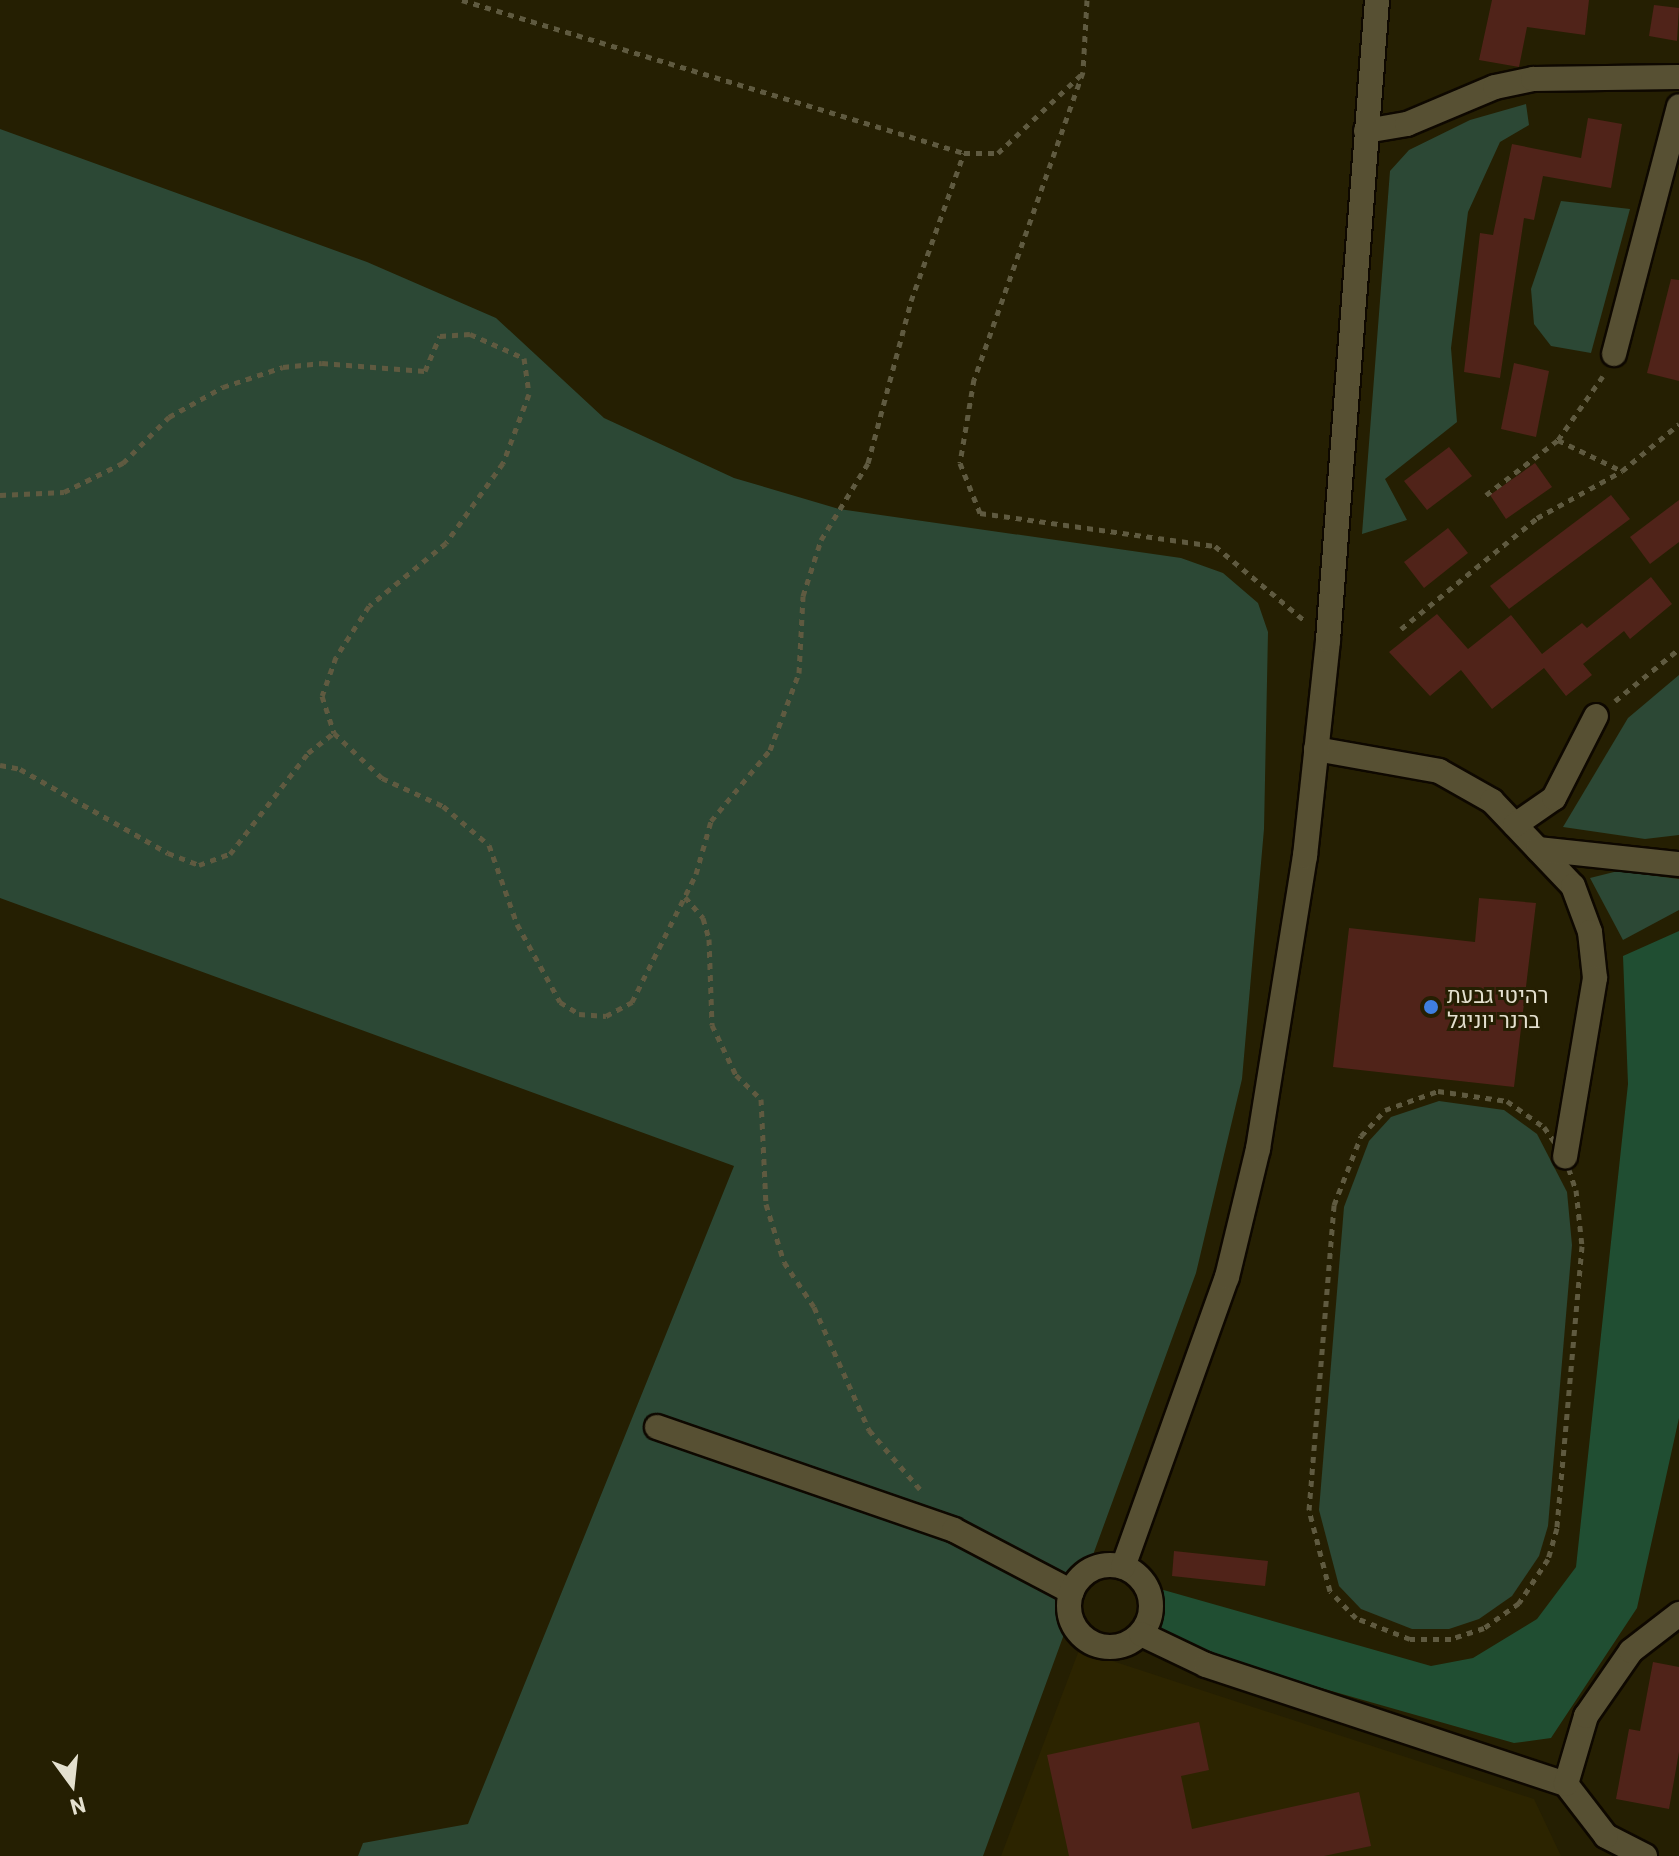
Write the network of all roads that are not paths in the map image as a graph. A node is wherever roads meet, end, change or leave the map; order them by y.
1 (1377, 0) edge
2 (1679, 77) edge
3 (1679, 106) edge
4 (1366, 131) junction
5 (1614, 354) road end
6 (1596, 716) road end
7 (1316, 749) junction
8 (1515, 825) junction
9 (1538, 849) junction
10 (1679, 864) edge
11 (1565, 1157) road end
12 (657, 1427) dead end
13 (1123, 1567) junction
14 (1072, 1592) junction
15 (1679, 1614) edge
16 (1141, 1634) junction
17 (1566, 1784) junction
18 (1602, 1846) edge
19 (1645, 1856) edge

1 - 4 street
2 - 4 street
3 - 5 street
4 - 7 street
6 - 8 street
7 - 8 street
7 - 13 street
8 - 9 street
9 - 10 street
9 - 11 street
12 - 14 street
13 - 14 street
13 - 16 street
14 - 16 street
15 - 17 street
16 - 17 street
17 - 18 street
18 - 19 street

